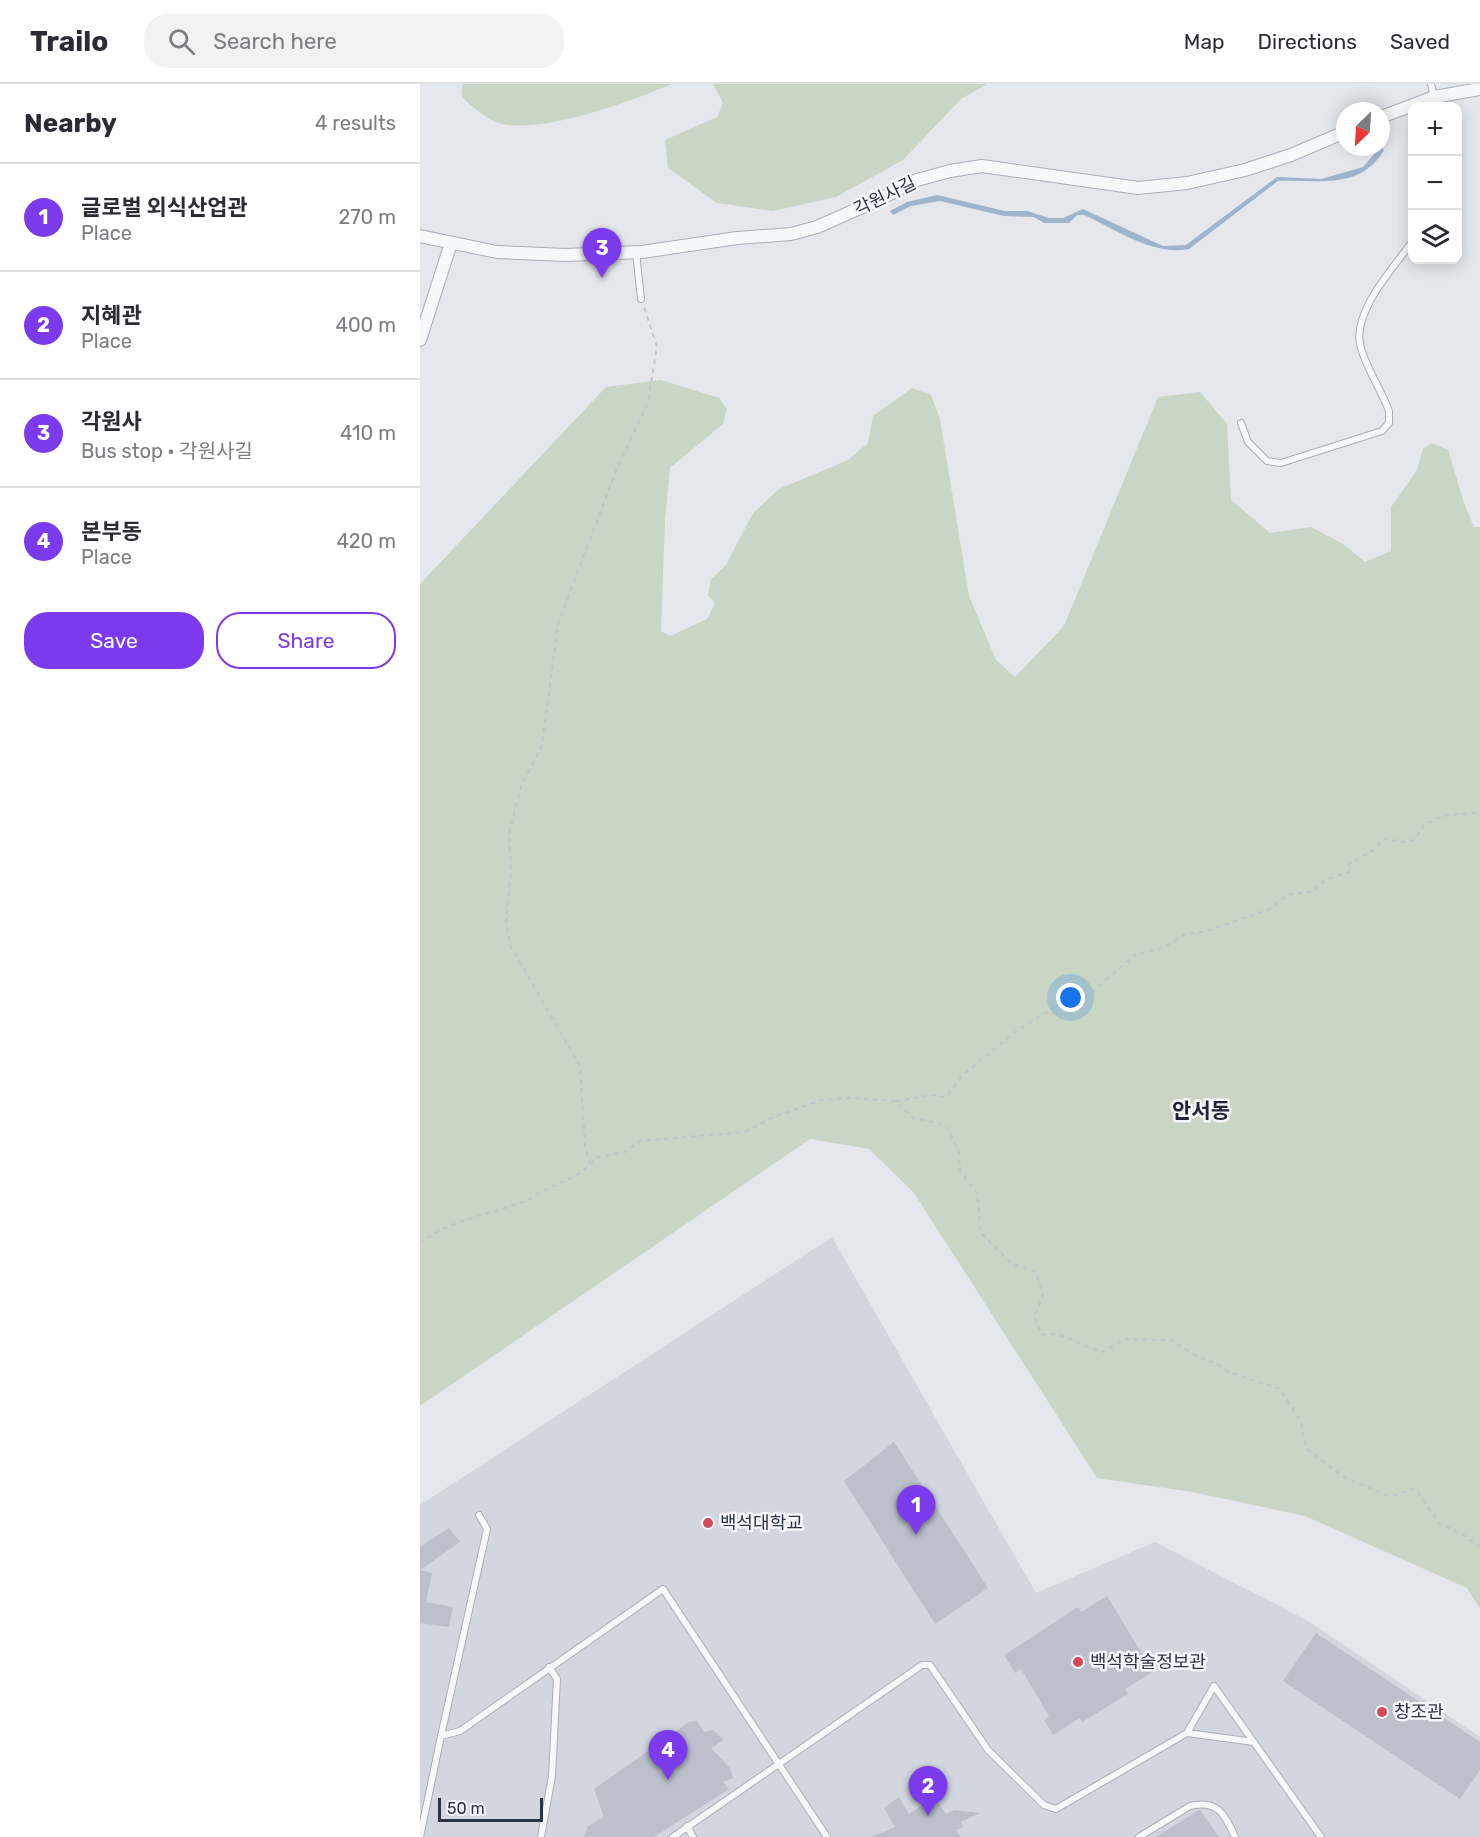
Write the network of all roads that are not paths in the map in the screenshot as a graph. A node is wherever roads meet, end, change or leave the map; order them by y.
1 (1431, 84) edge
2 (1480, 89) edge
3 (1435, 102) edge
4 (1408, 110) edge
5 (1390, 114) edge
6 (1336, 136) edge
7 (420, 236) edge
8 (451, 243) junction
9 (1408, 249) edge
10 (636, 252) junction
11 (641, 299) road end
12 (420, 340) edge
13 (1241, 423) dead end
14 (479, 1515) dead end
15 (549, 1667) junction
16 (1187, 1733) junction
17 (441, 1736) junction
18 (1254, 1742) junction
19 (778, 1762) junction
20 (687, 1826) junction
21 (420, 1837) edge
22 (541, 1837) edge
23 (673, 1837) edge
24 (693, 1837) edge
25 (827, 1837) edge
26 (1139, 1837) edge
27 (1234, 1837) edge
28 (1321, 1837) edge

1 - 3 lane
2 - 3 street
4 - 5 street
6 - 10 street, 각원사길
7 - 8 street, 각원사길
8 - 10 street, 각원사길
8 - 12 street
9 - 13 lane
10 - 11 lane
14 - 17 lane
15 - 17 lane
15 - 19 lane
15 - 22 lane
16 - 18 lane
16 - 18 lane
16 - 19 lane
17 - 21 lane
18 - 28 lane
19 - 20 lane
19 - 25 lane
20 - 23 lane
20 - 24 lane
26 - 27 lane

